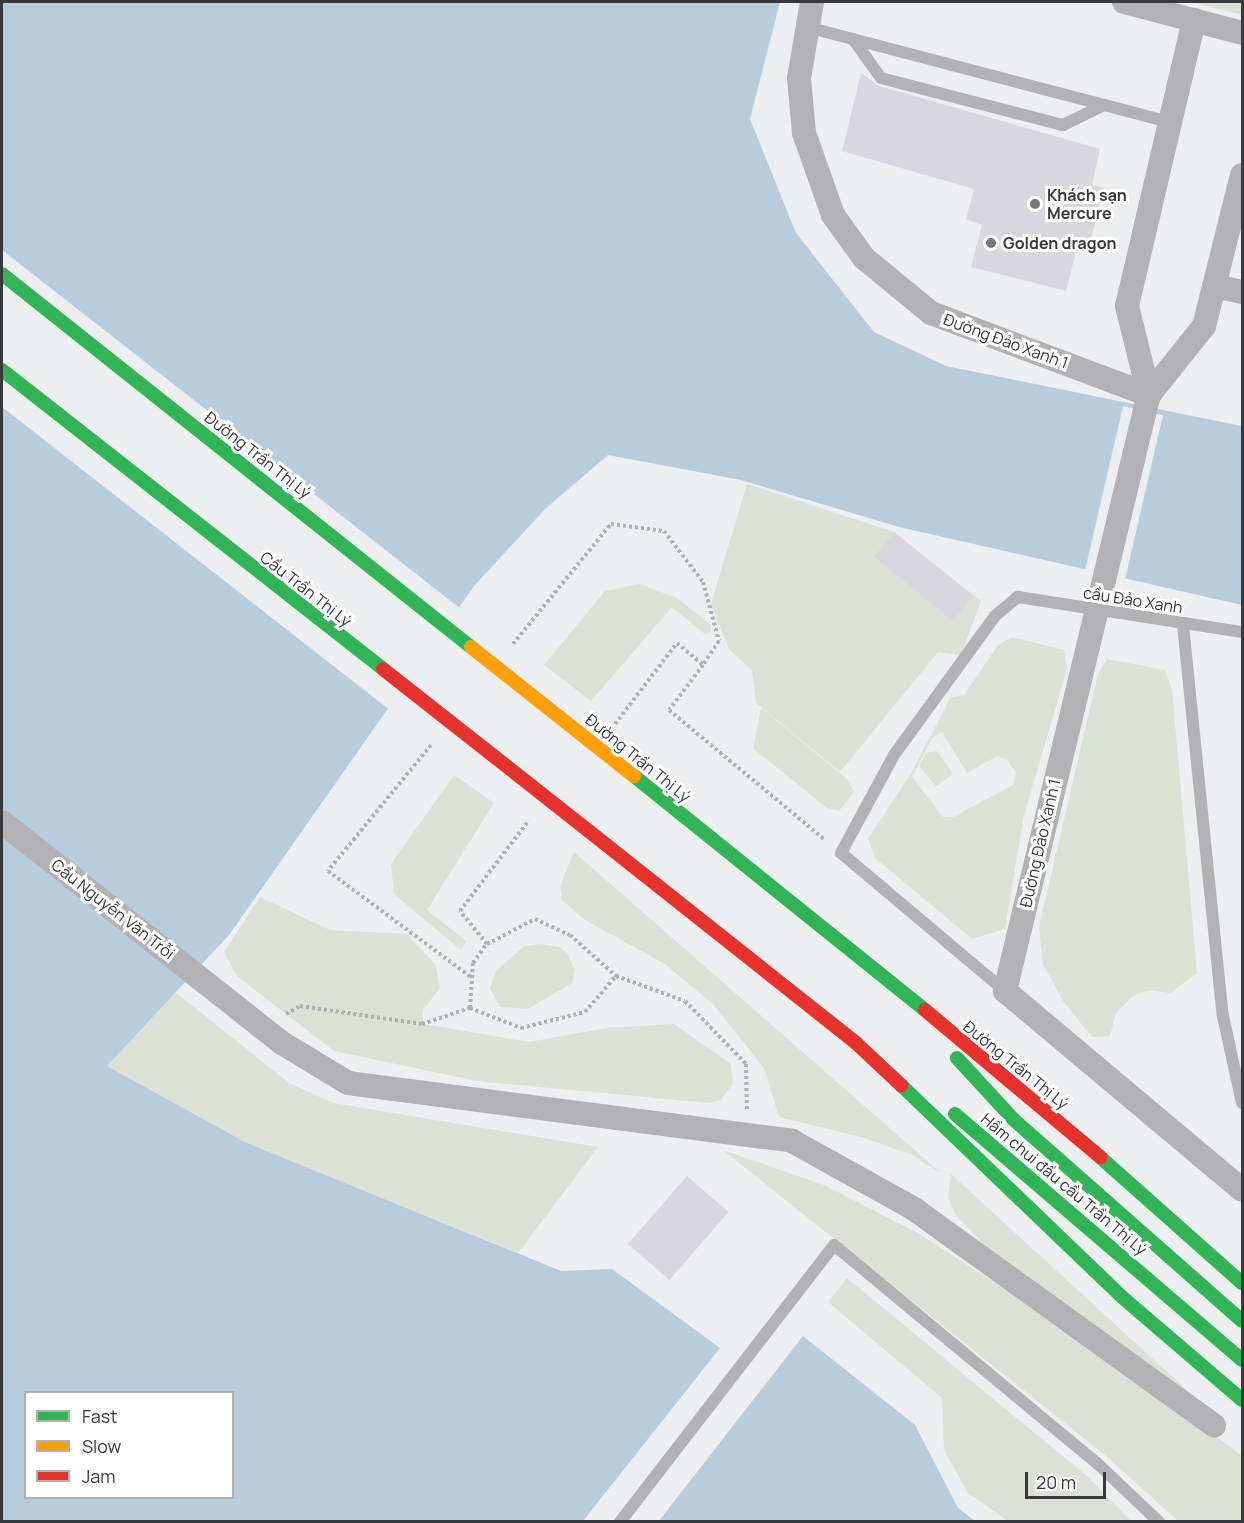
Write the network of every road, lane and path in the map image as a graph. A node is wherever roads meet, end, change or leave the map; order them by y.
1 (812, 2) edge
2 (1124, 2) edge
3 (1194, 20) junction
4 (807, 27) junction
5 (1242, 33) edge
6 (853, 39) junction
7 (1104, 105) junction
8 (1170, 122) junction
9 (1242, 175) edge
10 (2, 274) edge
11 (1214, 286) junction
12 (1242, 292) edge
13 (2, 370) edge
14 (1147, 402) junction
15 (1094, 612) junction
16 (1183, 625) junction
17 (1242, 632) edge
18 (607, 734) dead end
19 (546, 798) junction
20 (2, 822) edge
21 (841, 853) junction
22 (487, 944) junction
23 (616, 976) junction
24 (891, 986) junction
25 (1005, 991) junction
26 (470, 1008) junction
27 (264, 1028) junction
28 (856, 1043) junction
29 (1242, 1101) edge
30 (740, 1135) junction
31 (1242, 1190) edge
32 (1242, 1282) edge
33 (1242, 1321) edge
34 (1242, 1360) edge
35 (1242, 1400) edge
36 (1214, 1425) dead end
37 (620, 1521) edge
38 (1159, 1521) edge

1 - 4 street, Đường Đảo Xanh 1
2 - 3 street
3 - 5 street
3 - 8 street, Đường Đảo Xanh 1
4 - 6 lane
4 - 14 street, Đường Đảo Xanh 1
6 - 7 lane
6 - 7 lane
7 - 8 lane
8 - 14 street, Đường Đảo Xanh 1
9 - 11 street, Đường Đảo Xanh 1
10 - 24 main road, Đường Trần Thị Lý, bridge
11 - 12 street
11 - 14 street, Đường Đảo Xanh 1
13 - 19 main road, Cầu Trần Thị Lý, bridge
14 - 15 street, Đường Đảo Xanh 1
15 - 16 lane, cầu Đảo Xanh
15 - 21 lane, cầu Đảo Xanh
15 - 25 street, Đường Đảo Xanh 1
16 - 17 lane, cầu Đảo Xanh
16 - 29 lane
18 - 21 path
19 - 22 path
19 - 28 main road, Cầu Trần Thị Lý, bridge
20 - 27 street, Cầu Nguyễn Văn Trỗi
21 - 25 lane
22 - 23 path
22 - 26 path
23 - 26 path
23 - 30 path
24 - 32 main road, Đường Trần Thị Lý
24 - 33 main road, Hầm chui đầu cầu Trần Thị Lý
25 - 31 street
26 - 27 path
27 - 30 street, Cầu Nguyễn Văn Trỗi
28 - 34 main road, Hầm chui đầu cầu Trần Thị Lý
28 - 35 main road
30 - 36 street, Cầu Nguyễn Văn Trỗi
37 - 38 lane

